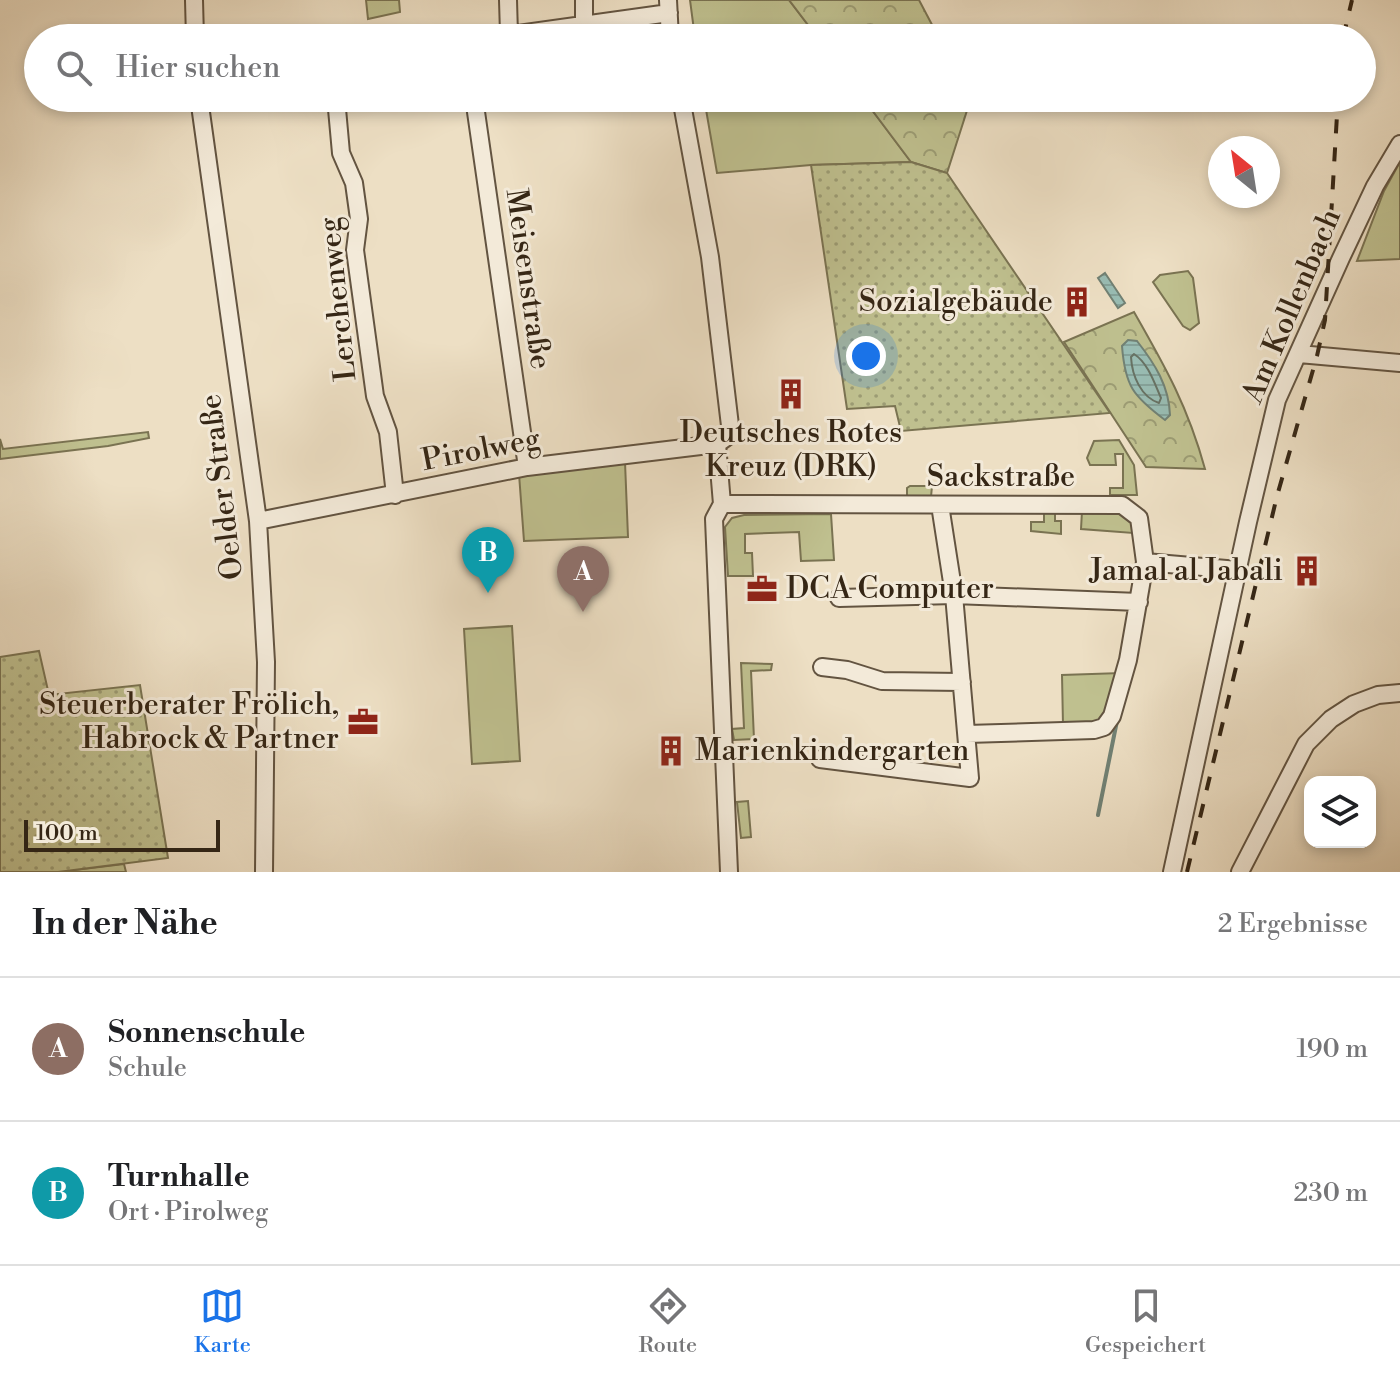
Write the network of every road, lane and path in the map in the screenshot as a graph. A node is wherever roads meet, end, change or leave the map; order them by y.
1 (194, 0) edge
2 (508, 0) edge
3 (584, 0) edge
4 (668, 7) edge
5 (195, 24) edge
6 (509, 24) edge
7 (584, 24) joint
8 (201, 112) edge
9 (337, 112) edge
10 (476, 112) edge
11 (684, 112) edge
12 (1400, 144) edge
13 (1299, 354) junction
14 (1400, 363) edge
15 (717, 444) junction
16 (527, 467) junction
17 (395, 495) junction
18 (722, 504) junction
19 (940, 505) junction
20 (258, 521) junction
21 (1145, 562) junction
22 (1238, 570) junction
23 (954, 595) junction
24 (839, 598) dead end
25 (1139, 602) junction
26 (822, 667) dead end
27 (962, 682) junction
28 (1400, 693) edge
29 (967, 734) junction
30 (820, 759) dead end
31 (264, 872) edge
32 (729, 872) edge
33 (1172, 872) edge
34 (1240, 872) edge

1 - 5 street
2 - 6 street
3 - 7 street
4 - 7 street
8 - 20 street, Oelder Straße
9 - 17 street, Lerchenweg
10 - 16 street, Meisenstraße
11 - 15 street
12 - 13 street, Am Kollenbach
13 - 14 street
13 - 22 street, Am Kollenbach
15 - 16 street, Pirolweg
15 - 18 street
16 - 17 street, Pirolweg
17 - 20 street, Pirolweg
18 - 19 street, Sackstraße
18 - 32 street
19 - 21 street, Sackstraße
19 - 23 street
20 - 31 street, Oelder Straße
21 - 22 street
21 - 25 street, Sackstraße
22 - 33 street, Am Kollenbach
23 - 24 street
23 - 25 street
23 - 27 street
25 - 29 street, Sackstraße
26 - 27 street
27 - 29 street
28 - 34 street
29 - 30 street

